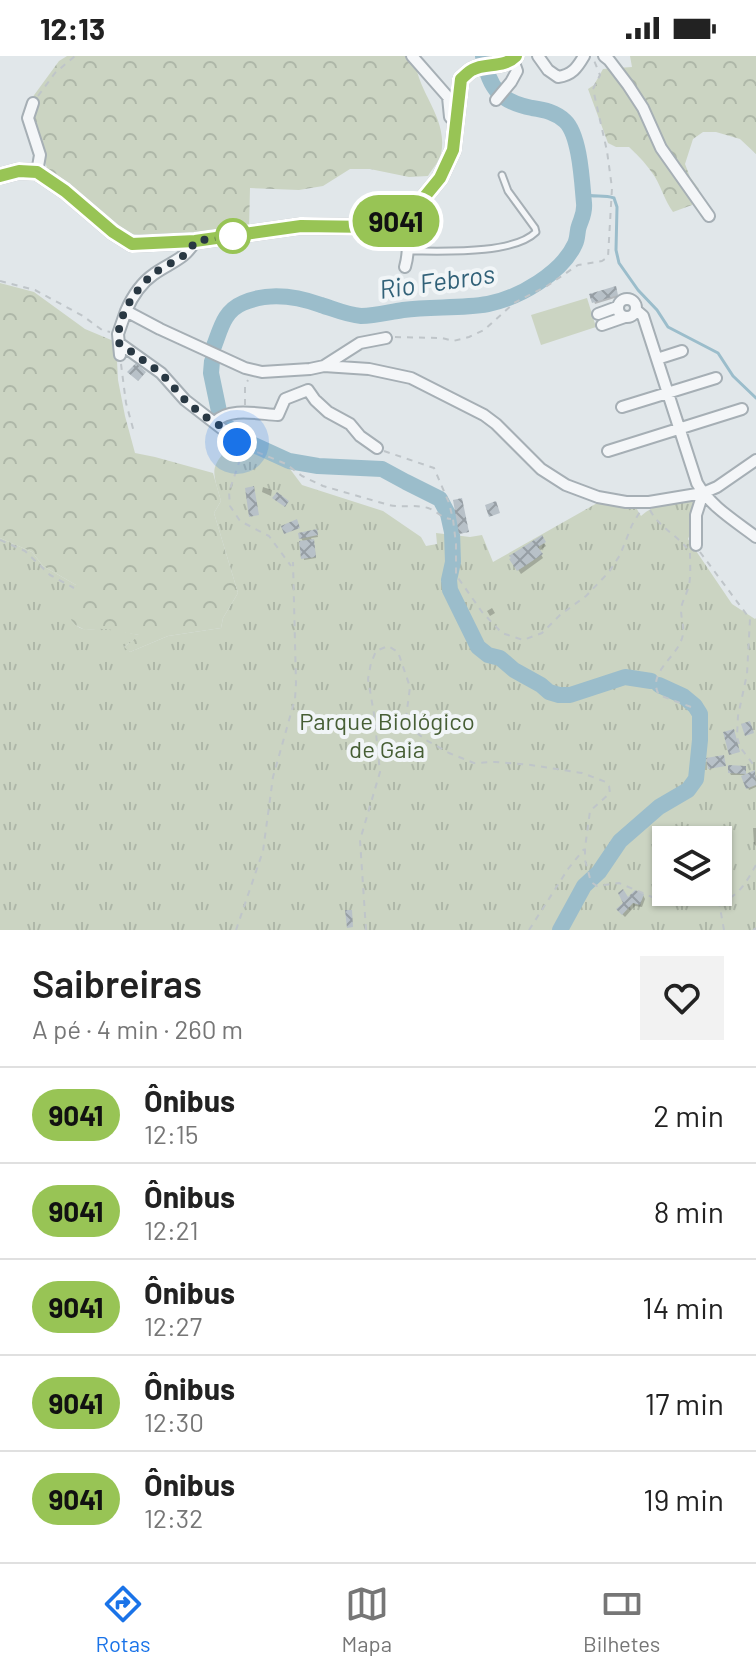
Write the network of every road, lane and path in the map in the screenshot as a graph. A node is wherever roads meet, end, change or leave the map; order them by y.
1 (75, 56) edge
2 (412, 56) edge
3 (538, 56) edge
4 (584, 56) edge
5 (593, 56) edge
6 (604, 56) edge
7 (515, 58) edge
8 (499, 96) dead end
9 (33, 103) joint
10 (456, 122) junction
11 (37, 172) junction
12 (502, 175) dead end
13 (0, 176) edge
14 (709, 216) dead end
15 (400, 220) junction
16 (195, 241) junction
17 (410, 251) junction
18 (405, 267) dead end
19 (0, 281) edge
20 (617, 307) junction
21 (636, 310) junction
22 (126, 311) junction
23 (598, 314) dead end
24 (625, 317) junction
25 (602, 325) dead end
26 (386, 338) joint
27 (118, 339) junction
28 (682, 351) dead end
29 (120, 355) joint
30 (657, 359) junction
31 (324, 366) junction
32 (310, 369) junction
33 (262, 372) junction
34 (716, 378) dead end
35 (308, 390) junction
36 (668, 393) junction
37 (622, 407) dead end
38 (742, 409) dead end
39 (246, 414) junction
40 (219, 418) junction
41 (679, 429) junction
42 (134, 432) dead end
43 (229, 434) joint
44 (245, 447) junction
45 (377, 448) joint
46 (608, 451) dead end
47 (756, 460) edge
48 (703, 493) junction
49 (646, 502) junction
50 (453, 519) junction
51 (756, 537) edge
52 (0, 540) edge
53 (696, 545) joint
54 (293, 562) dead end
55 (293, 569) junction
56 (74, 588) dead end
57 (691, 707) dead end
58 (756, 768) edge
59 (585, 848) junction
60 (756, 865) edge
61 (652, 897) edge
62 (732, 897) edge
63 (720, 906) edge
64 (236, 930) edge
65 (366, 930) edge
66 (529, 930) edge
67 (724, 930) edge

1 - 9 path
2 - 10 street
3 - 4 street
5 - 26 path
6 - 14 street
7 - 8 street
7 - 10 street
9 - 11 street
10 - 15 street
11 - 13 street
11 - 16 street
12 - 17 lane
15 - 16 street
15 - 17 street
16 - 22 street
17 - 18 street
19 - 27 path
20 - 21 street
20 - 23 street
20 - 24 street
21 - 24 street
21 - 30 street
22 - 27 street
22 - 33 street
24 - 25 street
26 - 31 street
27 - 29 street
27 - 40 street
28 - 30 street
29 - 42 path
30 - 36 street
31 - 32 street
31 - 49 street
32 - 33 street
32 - 35 street
33 - 39 path
34 - 36 street
35 - 39 street
35 - 45 street
36 - 37 street
36 - 41 street
38 - 41 street
39 - 40 street
40 - 43 street
41 - 46 street
41 - 48 street
43 - 44 path
44 - 50 path
44 - 55 path
45 - 50 path
47 - 48 street
48 - 49 street
48 - 51 street
48 - 53 street
49 - 50 path
49 - 57 path
52 - 56 path
53 - 58 path
54 - 55 path
55 - 64 path
59 - 61 path
59 - 65 path
59 - 66 path
60 - 62 path
63 - 67 path

